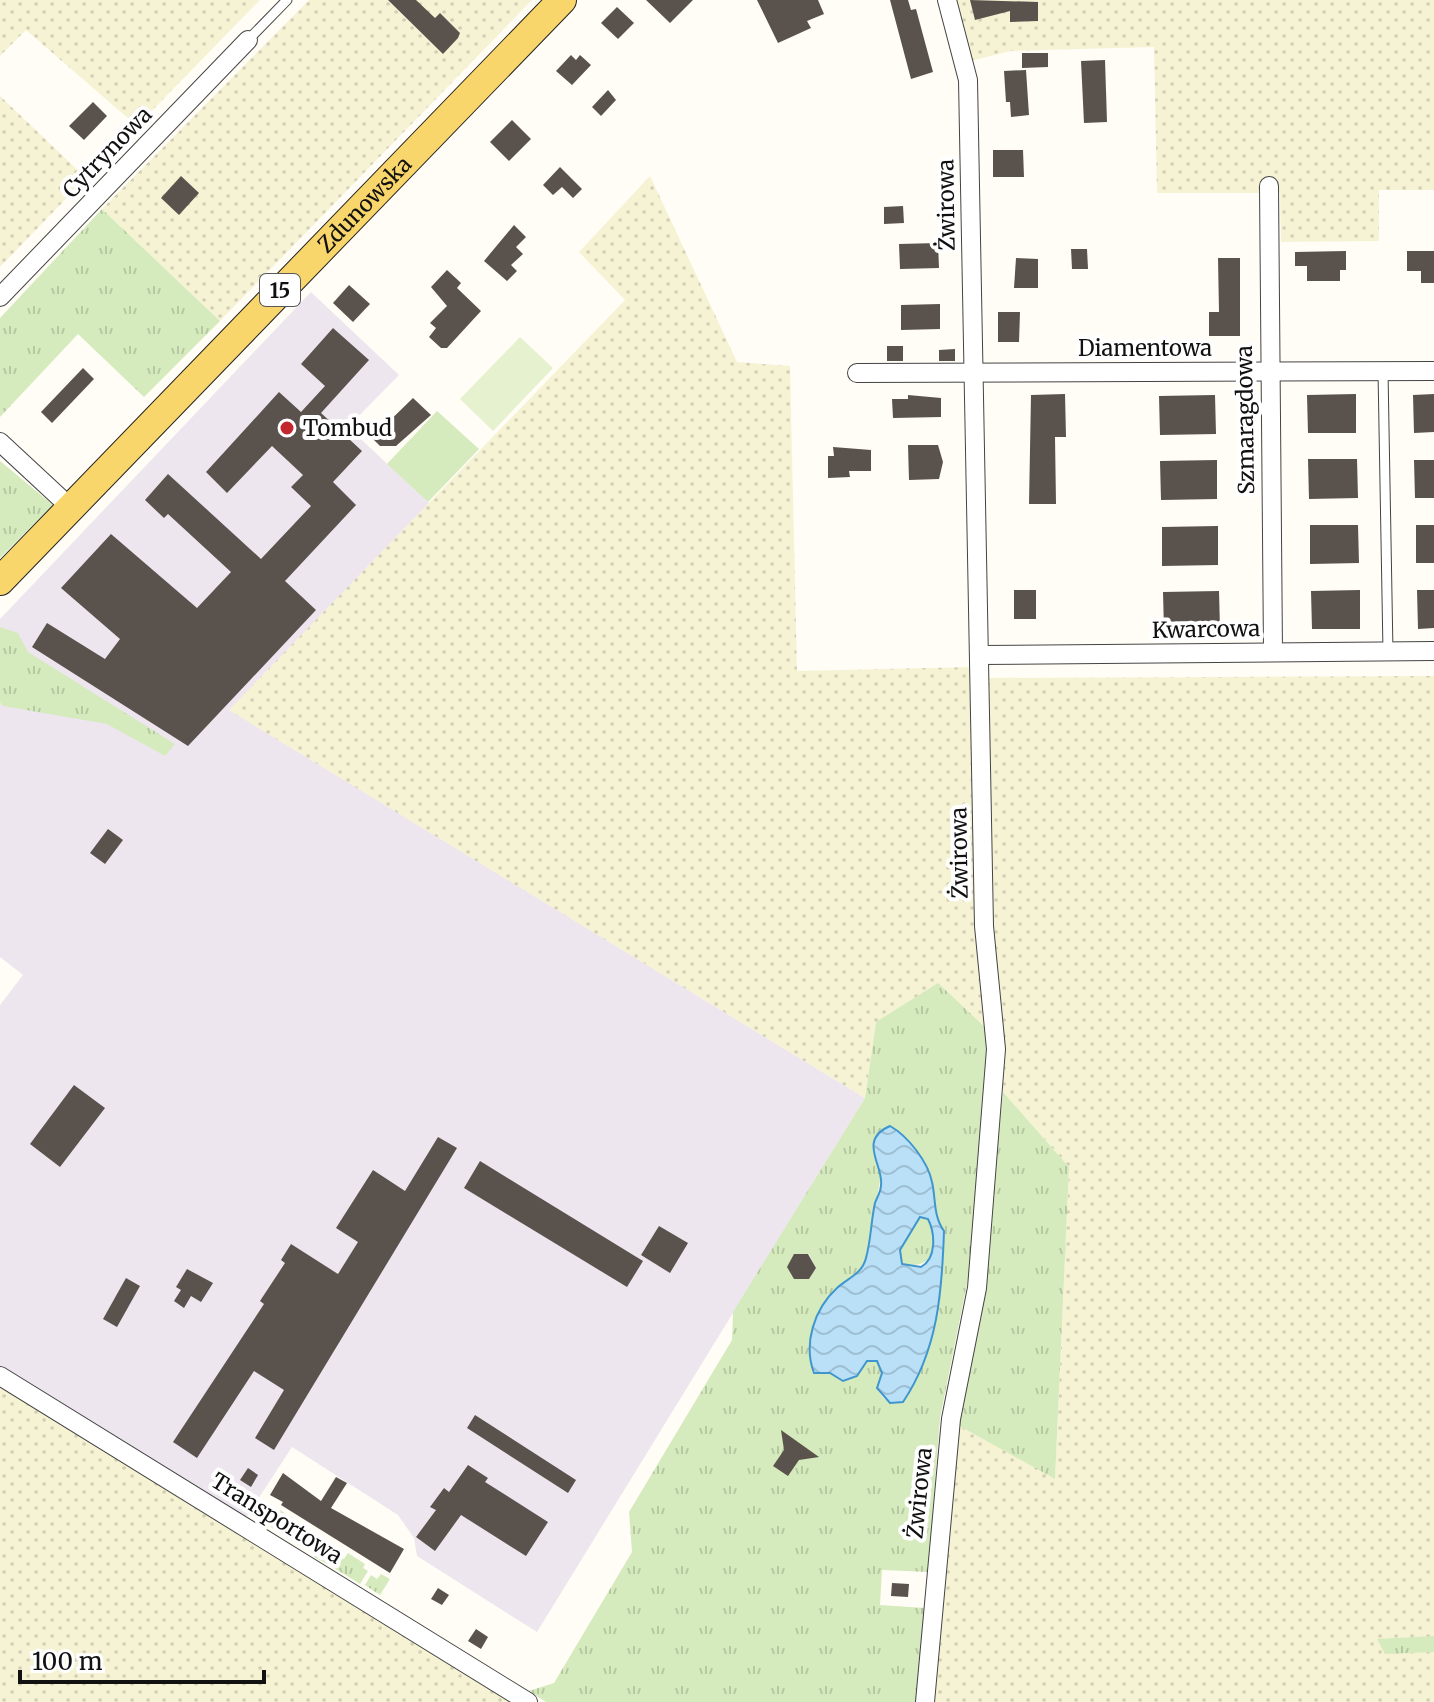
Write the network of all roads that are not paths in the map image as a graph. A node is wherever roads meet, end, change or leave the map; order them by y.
1 (287, 0) edge
2 (562, 0) edge
3 (947, 0) edge
4 (248, 40) joint
5 (1269, 186) dead end
6 (0, 297) edge
7 (1268, 371) junction
8 (1383, 371) junction
9 (1434, 371) edge
10 (857, 373) dead end
11 (972, 373) junction
12 (0, 442) edge
13 (70, 507) junction
14 (0, 581) edge
15 (1434, 651) edge
16 (1273, 652) junction
17 (1388, 652) junction
18 (979, 655) junction
19 (0, 1376) edge
20 (528, 1702) edge
21 (925, 1702) edge

1 - 4 lane
2 - 13 main road, Zdunowska / 15
3 - 11 street, Żwirowa
4 - 6 street, Cytrynowa
5 - 7 street, Szmaragdowa
7 - 8 street, Diamentowa
7 - 11 street, Diamentowa
7 - 16 street, Szmaragdowa
8 - 9 street, Diamentowa
8 - 17 lane
10 - 11 street, Diamentowa
11 - 18 street, Żwirowa
12 - 13 street
13 - 14 main road, Zdunowska / 15
15 - 17 street, Kwarcowa
16 - 17 street, Kwarcowa
16 - 18 street, Kwarcowa
18 - 21 street, Żwirowa
19 - 20 street, Transportowa

